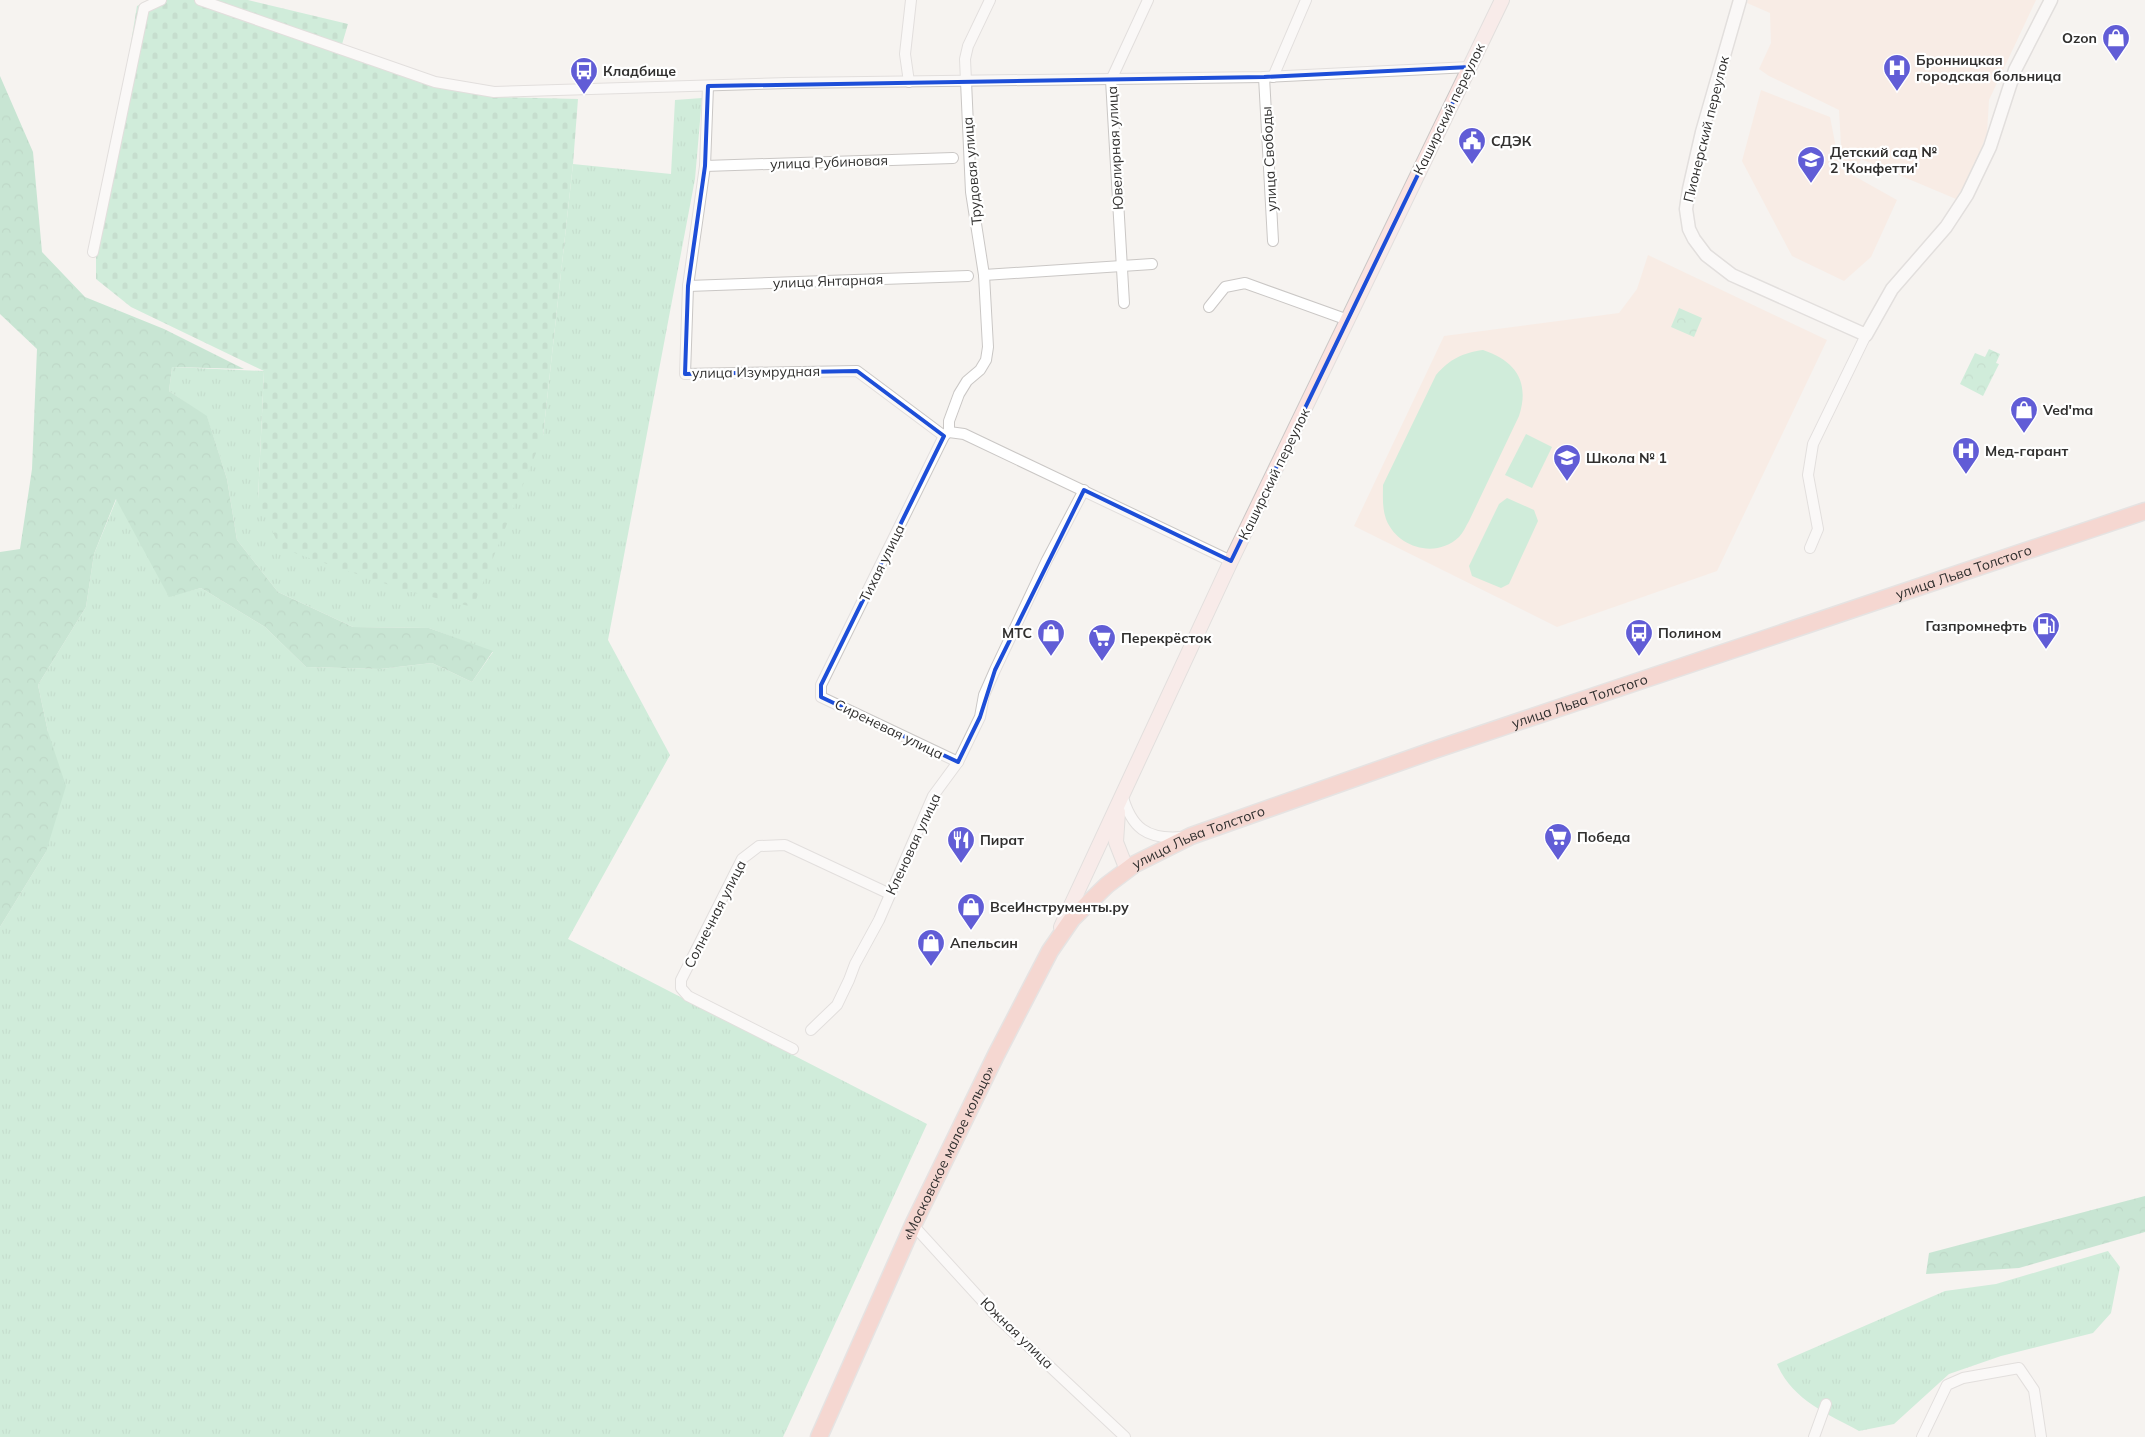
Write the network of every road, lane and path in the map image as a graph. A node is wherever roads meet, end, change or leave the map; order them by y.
1 (160, 0) edge
2 (200, 0) edge
3 (911, 0) edge
4 (990, 0) edge
5 (1148, 0) edge
6 (1306, 0) edge
7 (1502, 0) edge
8 (1740, 0) edge
9 (2051, 0) edge
10 (1470, 67) junction
11 (1268, 77) junction
12 (1111, 80) junction
13 (909, 82) junction
14 (966, 82) junction
15 (708, 86) junction
16 (953, 158) dead end
17 (705, 166) junction
18 (1273, 241) dead end
19 (92, 252) dead end
20 (1152, 264) dead end
21 (1121, 266) junction
22 (984, 274) junction
23 (968, 276) dead end
24 (688, 286) junction
25 (1124, 303) dead end
26 (1208, 307) dead end
27 (1348, 320) junction
28 (1866, 335) junction
29 (988, 347) joint
30 (947, 434) junction
31 (1084, 490) junction
32 (2145, 511) edge
33 (1810, 548) dead end
34 (1231, 561) junction
35 (821, 697) joint
36 (958, 762) junction
37 (1122, 794) junction
38 (1191, 836) junction
39 (1127, 870) junction
40 (890, 894) junction
41 (1050, 951) junction
42 (810, 1030) dead end
43 (793, 1049) dead end
44 (914, 1225) junction
45 (1826, 1404) dead end
46 (825, 1434) edge
47 (1125, 1437) edge
48 (1814, 1437) edge
49 (1922, 1437) edge
50 (2041, 1437) edge

1 - 19 street
2 - 15 street
3 - 13 street
4 - 14 street, Трудовая улица
5 - 12 street, Ювелирная улица
6 - 11 street, улица Свободы
7 - 10 main road, Каширский переулок
8 - 28 street, Пионерский переулок
9 - 28 street
10 - 11 street
10 - 27 main road, Каширский переулок
11 - 12 street
11 - 18 street, улица Свободы
12 - 14 street
12 - 21 street, Ювелирная улица
13 - 14 street
13 - 15 street
14 - 22 street, Трудовая улица
15 - 17 street, улица Изумрудная
16 - 17 street, улица Рубиновая
17 - 24 street, улица Изумрудная
20 - 21 street
21 - 22 street
21 - 25 street, Ювелирная улица
22 - 29 street, Трудовая улица
23 - 24 street, улица Янтарная
24 - 30 street, улица Изумрудная
26 - 27 street
27 - 34 main road, Каширский переулок
28 - 33 street
29 - 30 street, Тихая улица
30 - 31 street
30 - 35 street, Тихая улица
31 - 34 street
31 - 36 street, Кленовая улица
32 - 38 highway, улица Льва Толстого
34 - 37 main road, Каширский переулок
35 - 36 street, Сиреневая улица
36 - 40 street, Кленовая улица
37 - 38 street
37 - 39 main road
37 - 41 main road, Каширский переулок
38 - 39 highway, улица Льва Толстого
39 - 41 highway, улица Льва Толстого
40 - 42 street, Кленовая улица
40 - 43 street, Солнечная улица
41 - 44 highway, «Московское малое кольцо»
44 - 46 highway, «Московское малое кольцо»
44 - 47 street, Южная улица
45 - 48 street
49 - 50 street

